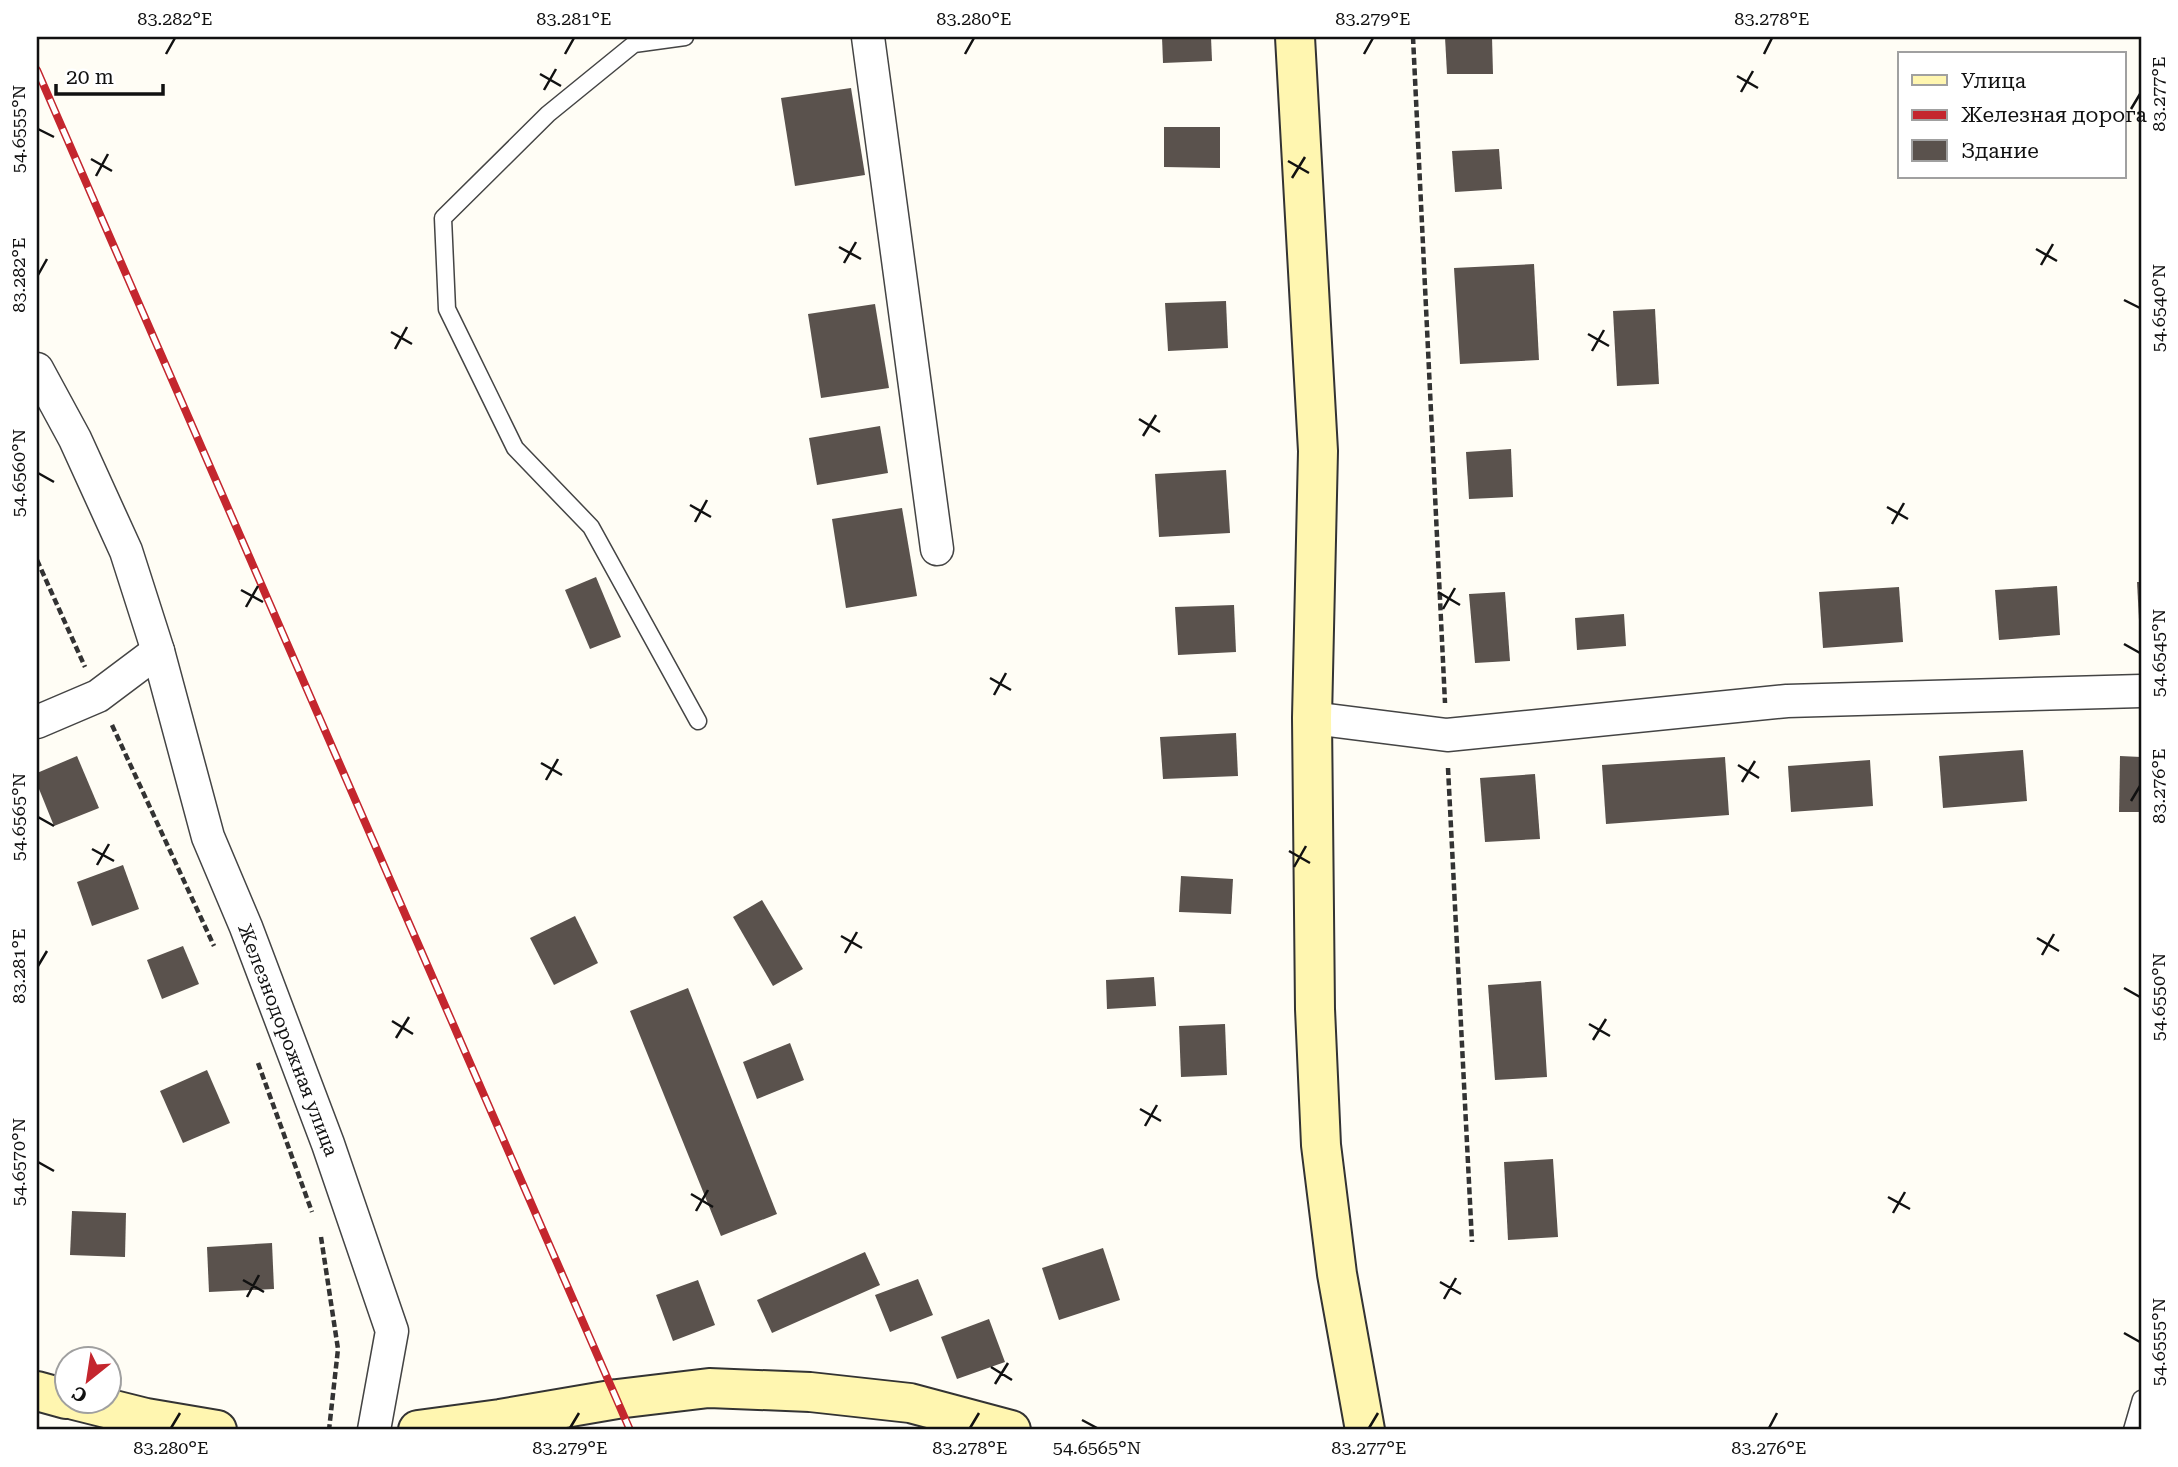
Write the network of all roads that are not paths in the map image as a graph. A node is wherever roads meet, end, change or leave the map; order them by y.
1 (685, 37) edge
2 (868, 37) edge
3 (1295, 37) edge
4 (37, 371) edge
5 (937, 549) dead end
6 (158, 651) junction
7 (2141, 691) edge
8 (1312, 718) junction
9 (698, 721) dead end
10 (37, 722) edge
11 (2141, 1399) edge
12 (122, 1412) edge
13 (217, 1430) edge
14 (374, 1430) edge
15 (418, 1430) edge
16 (1011, 1430) edge
17 (1365, 1430) edge
18 (2132, 1430) edge

1 - 9 lane
2 - 5 street
3 - 8 street
4 - 6 street, Железнодорожная улица
6 - 10 street
6 - 14 street, Железнодорожная улица
7 - 8 street
8 - 17 street
11 - 18 lane
12 - 13 street
15 - 16 street

